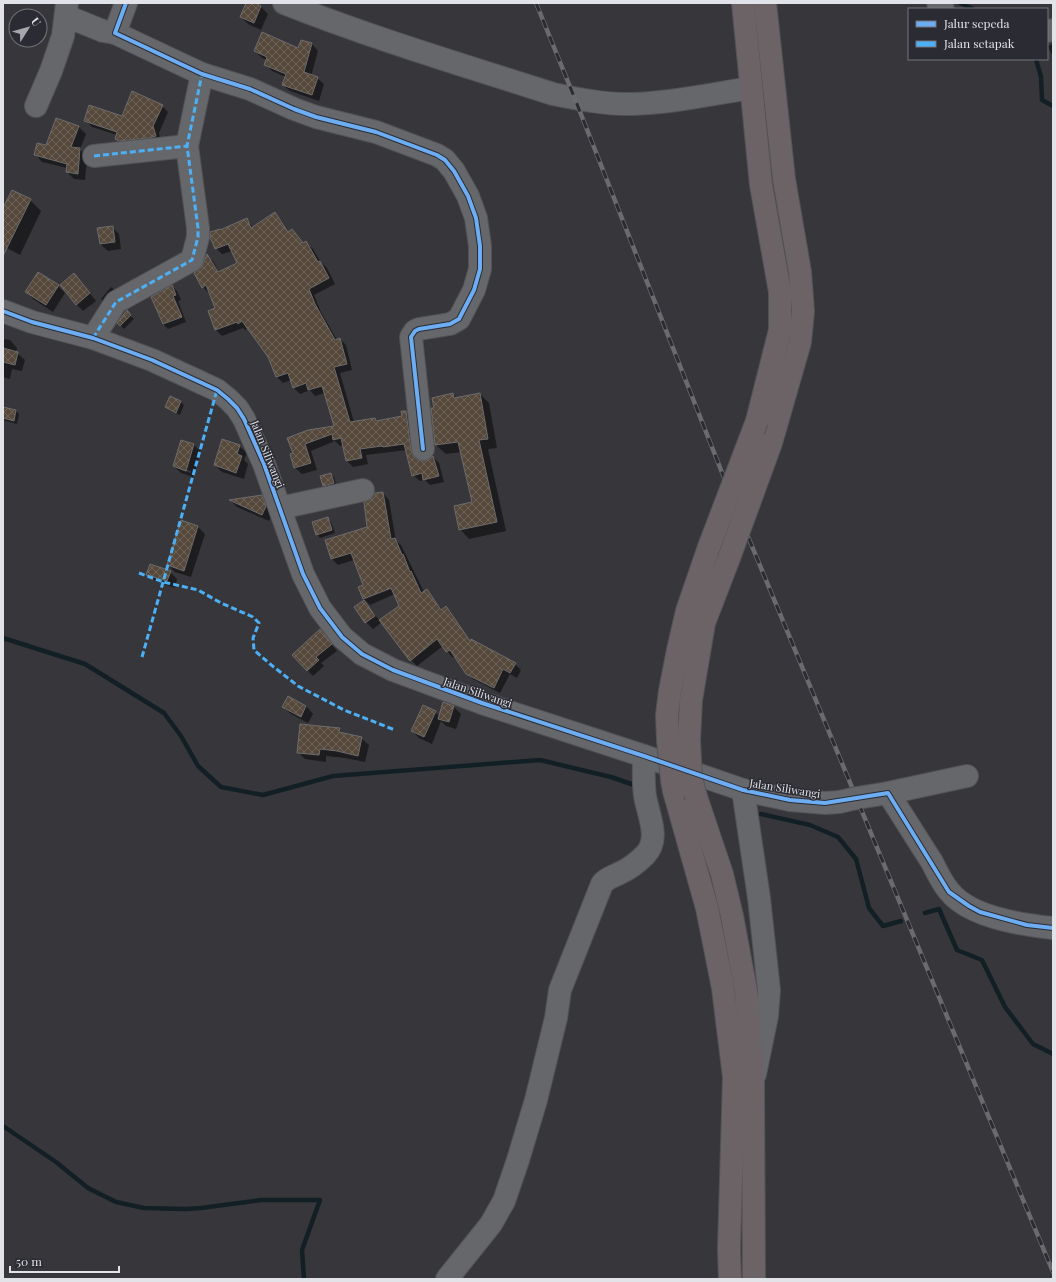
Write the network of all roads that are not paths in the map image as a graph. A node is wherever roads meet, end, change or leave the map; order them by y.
1 (126, 3) edge
2 (284, 3) edge
3 (743, 3) edge
4 (765, 3) edge
5 (67, 10) edge
6 (115, 32) junction
7 (202, 74) junction
8 (751, 88) junction
9 (36, 106) dead end
10 (188, 146) junction
11 (94, 156) dead end
12 (3, 310) edge
13 (93, 338) junction
14 (423, 449) dead end
15 (363, 490) dead end
16 (280, 508) junction
17 (679, 740) junction
18 (644, 756) junction
19 (967, 776) dead end
20 (743, 790) junction
21 (888, 792) junction
22 (1053, 928) edge
23 (753, 1082) junction
24 (447, 1279) edge
25 (730, 1279) edge
26 (754, 1279) edge

1 - 6 street
2 - 8 street
3 - 8 main road
4 - 17 main road, bridge
5 - 6 street
5 - 9 street
6 - 7 street
7 - 10 street
7 - 14 street
8 - 17 main road, bridge
10 - 11 street
10 - 13 street
12 - 13 street, Jalan Siliwangi
13 - 16 street, Jalan Siliwangi
15 - 16 street
16 - 18 street, Jalan Siliwangi
17 - 23 main road, bridge
17 - 25 main road, bridge
18 - 20 street, Jalan Siliwangi
18 - 24 street
19 - 21 street, Jalan Siliwangi
20 - 21 street, Jalan Siliwangi
20 - 23 street
21 - 22 street
23 - 26 main road

